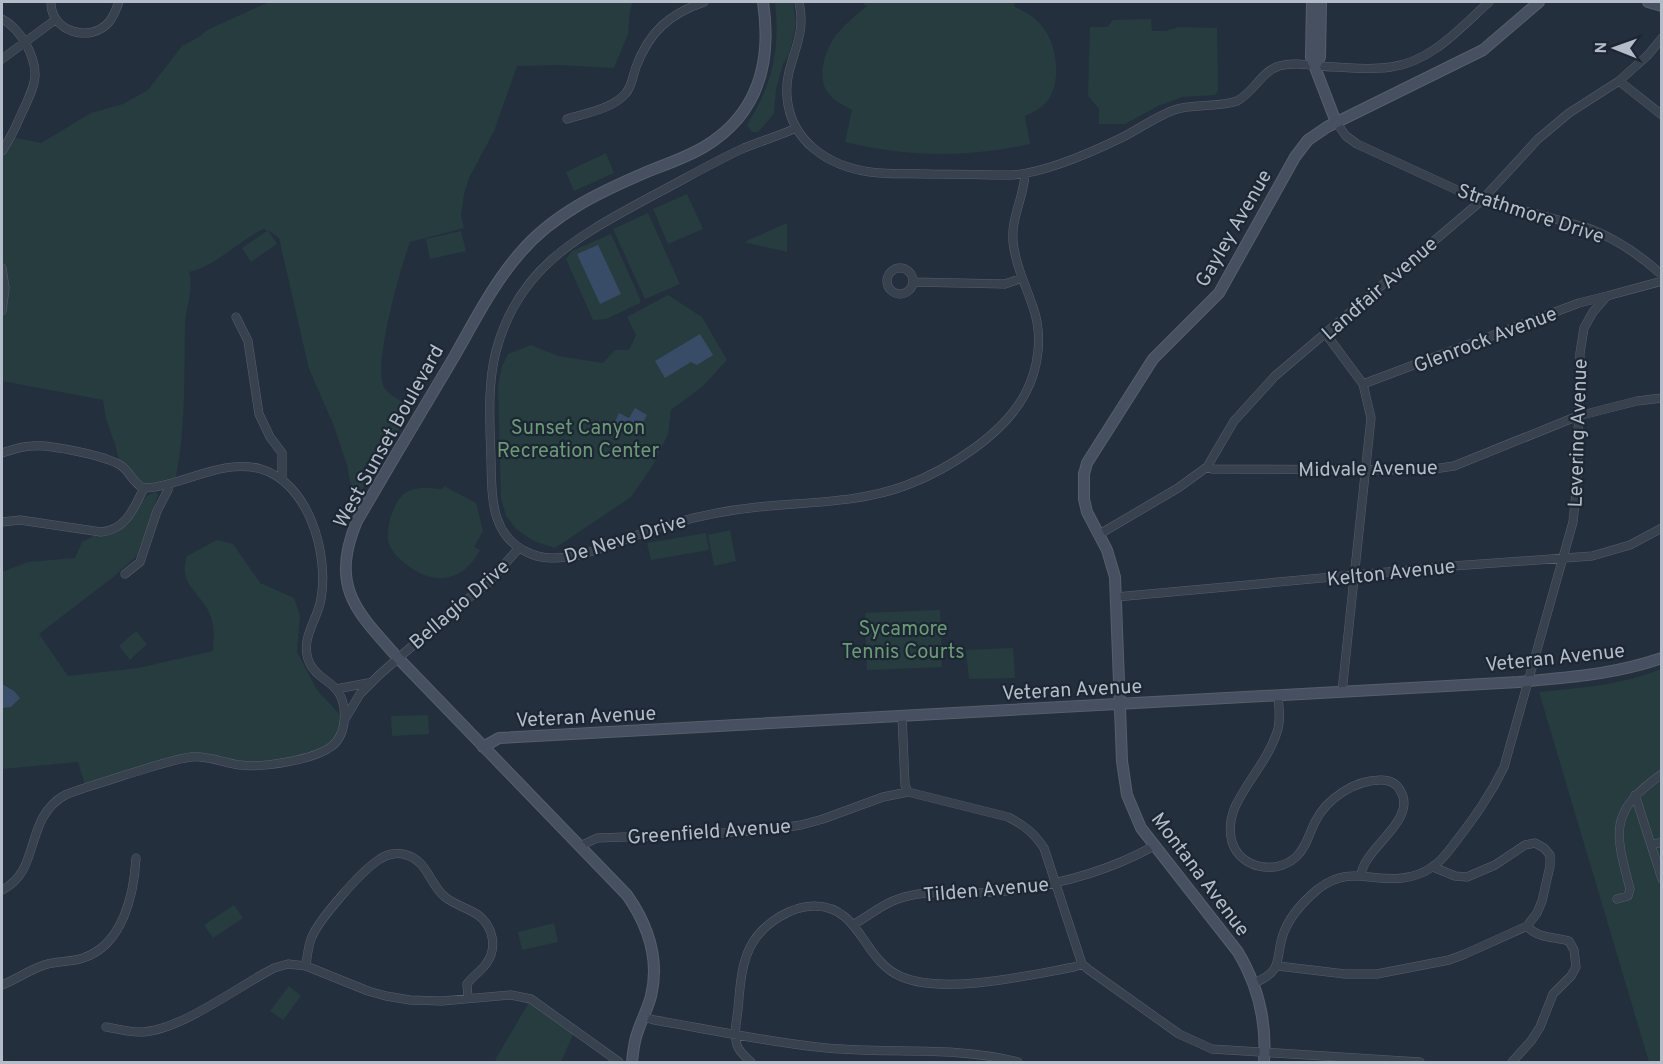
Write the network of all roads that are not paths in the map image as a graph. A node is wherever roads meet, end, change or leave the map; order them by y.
1 (51, 2) edge
2 (119, 2) edge
3 (704, 2) edge
4 (763, 2) edge
5 (799, 2) edge
6 (1312, 2) edge
7 (1321, 2) edge
8 (1489, 2) edge
9 (1648, 2) edge
10 (1535, 3) edge
11 (1662, 6) edge
12 (2, 19) edge
13 (55, 20) junction
14 (1662, 38) edge
15 (24, 42) junction
16 (2, 59) edge
17 (1315, 66) junction
18 (1619, 81) junction
19 (1662, 115) edge
20 (567, 119) dead end
21 (1336, 122) junction
22 (796, 128) junction
23 (2, 151) edge
24 (1025, 174) junction
25 (1481, 201) junction
26 (2, 268) edge
27 (1662, 275) edge
28 (1022, 278) junction
29 (1662, 281) edge
30 (913, 282) dead end
31 (1607, 296) junction
32 (2, 311) edge
33 (236, 317) dead end
34 (1326, 334) junction
35 (1363, 384) junction
36 (1662, 398) edge
37 (1578, 416) junction
38 (2, 453) edge
39 (1207, 467) junction
40 (1367, 470) junction
41 (282, 478) junction
42 (168, 484) junction
43 (144, 488) junction
44 (2, 522) edge
45 (1662, 528) edge
46 (1098, 535) junction
47 (519, 548) junction
48 (1565, 557) junction
49 (125, 574) dead end
50 (1354, 576) junction
51 (1116, 597) junction
52 (398, 658) junction
53 (1662, 658) edge
54 (1529, 681) junction
55 (368, 683) junction
56 (336, 689) junction
57 (1342, 692) junction
58 (1278, 696) junction
59 (1120, 705) junction
60 (902, 716) junction
61 (345, 720) junction
62 (483, 747) junction
63 (1662, 774) edge
64 (908, 792) junction
65 (1635, 795) junction
66 (1662, 842) edge
67 (1651, 845) junction
68 (580, 846) junction
69 (1154, 846) junction
70 (136, 858) dead end
71 (1433, 867) junction
72 (1361, 875) junction
73 (1662, 879) edge
74 (1056, 883) junction
75 (2, 890) edge
76 (1617, 899) dead end
77 (854, 924) junction
78 (1527, 926) junction
79 (1082, 964) junction
80 (306, 966) junction
81 (1278, 966) junction
82 (1254, 983) junction
83 (2, 985) edge
84 (468, 998) junction
85 (644, 1017) junction
86 (106, 1027) dead end
87 (735, 1034) junction
88 (1264, 1058) edge
89 (619, 1062) edge
90 (632, 1062) edge
91 (751, 1062) edge
92 (1018, 1062) edge
93 (1420, 1062) edge
94 (1512, 1062) edge

1 - 13 street
2 - 13 street
3 - 20 street
4 - 52 street, West Sunset Boulevard
5 - 22 street
6 - 17 street
7 - 17 street
8 - 17 street
9 - 11 street
10 - 21 street, Gayley Avenue
12 - 15 street
13 - 15 street
14 - 18 street, Landfair Avenue
15 - 16 street
15 - 23 street
17 - 21 street
17 - 24 street
18 - 19 street
18 - 25 street, Landfair Avenue
21 - 25 street, Strathmore Drive
21 - 46 street, Gayley Avenue
22 - 24 street
22 - 47 street, De Neve Drive
24 - 28 street, De Neve Drive
25 - 27 street, Strathmore Drive
25 - 34 street, Landfair Avenue
26 - 32 street
28 - 30 street
28 - 47 street, De Neve Drive
29 - 31 street
31 - 35 street, Glenrock Avenue
31 - 37 street, Levering Avenue
33 - 41 street
34 - 35 street
34 - 39 street, Landfair Avenue
35 - 40 street
36 - 37 street, Midvale Avenue
37 - 40 street, Midvale Avenue
37 - 48 street, Levering Avenue
38 - 43 street
39 - 40 street, Midvale Avenue
39 - 46 street, Landfair Avenue
40 - 50 street
41 - 42 street
41 - 56 street
42 - 43 street
42 - 49 street
43 - 44 street
45 - 48 street, Kelton Avenue
46 - 51 street, Gayley Avenue
47 - 52 street, Bellagio Drive
48 - 50 street, Kelton Avenue
48 - 54 street, Levering Avenue
50 - 51 street, Kelton Avenue
50 - 57 street
51 - 59 street, Gayley Avenue
52 - 55 street, Bellagio Drive
52 - 62 street, West Sunset Boulevard
53 - 54 street, Veteran Avenue
54 - 57 street, Veteran Avenue
54 - 71 street, Levering Avenue
55 - 56 street
55 - 61 street
56 - 61 street
57 - 58 street, Veteran Avenue
58 - 59 street, Veteran Avenue
58 - 72 street
59 - 60 street, Veteran Avenue
59 - 69 street, Montana Avenue
60 - 62 street, Veteran Avenue
60 - 64 street
61 - 75 street
62 - 68 street, West Sunset Boulevard
63 - 65 street
64 - 68 street, Greenfield Avenue
64 - 74 street
65 - 67 street
65 - 76 street
66 - 67 street
67 - 73 street
68 - 85 street, West Sunset Boulevard
69 - 74 street, Tilden Avenue
69 - 82 street, Montana Avenue
70 - 83 street
71 - 72 street
71 - 78 street
72 - 81 street
74 - 77 street, Tilden Avenue
74 - 79 street
77 - 79 street
77 - 87 street
78 - 81 street
78 - 94 street
79 - 88 street
80 - 84 street
80 - 84 street
80 - 86 street
81 - 82 street
82 - 88 street, Montana Avenue
84 - 89 street
85 - 87 street
85 - 90 street, West Sunset Boulevard
87 - 91 street
87 - 92 street
88 - 93 street

